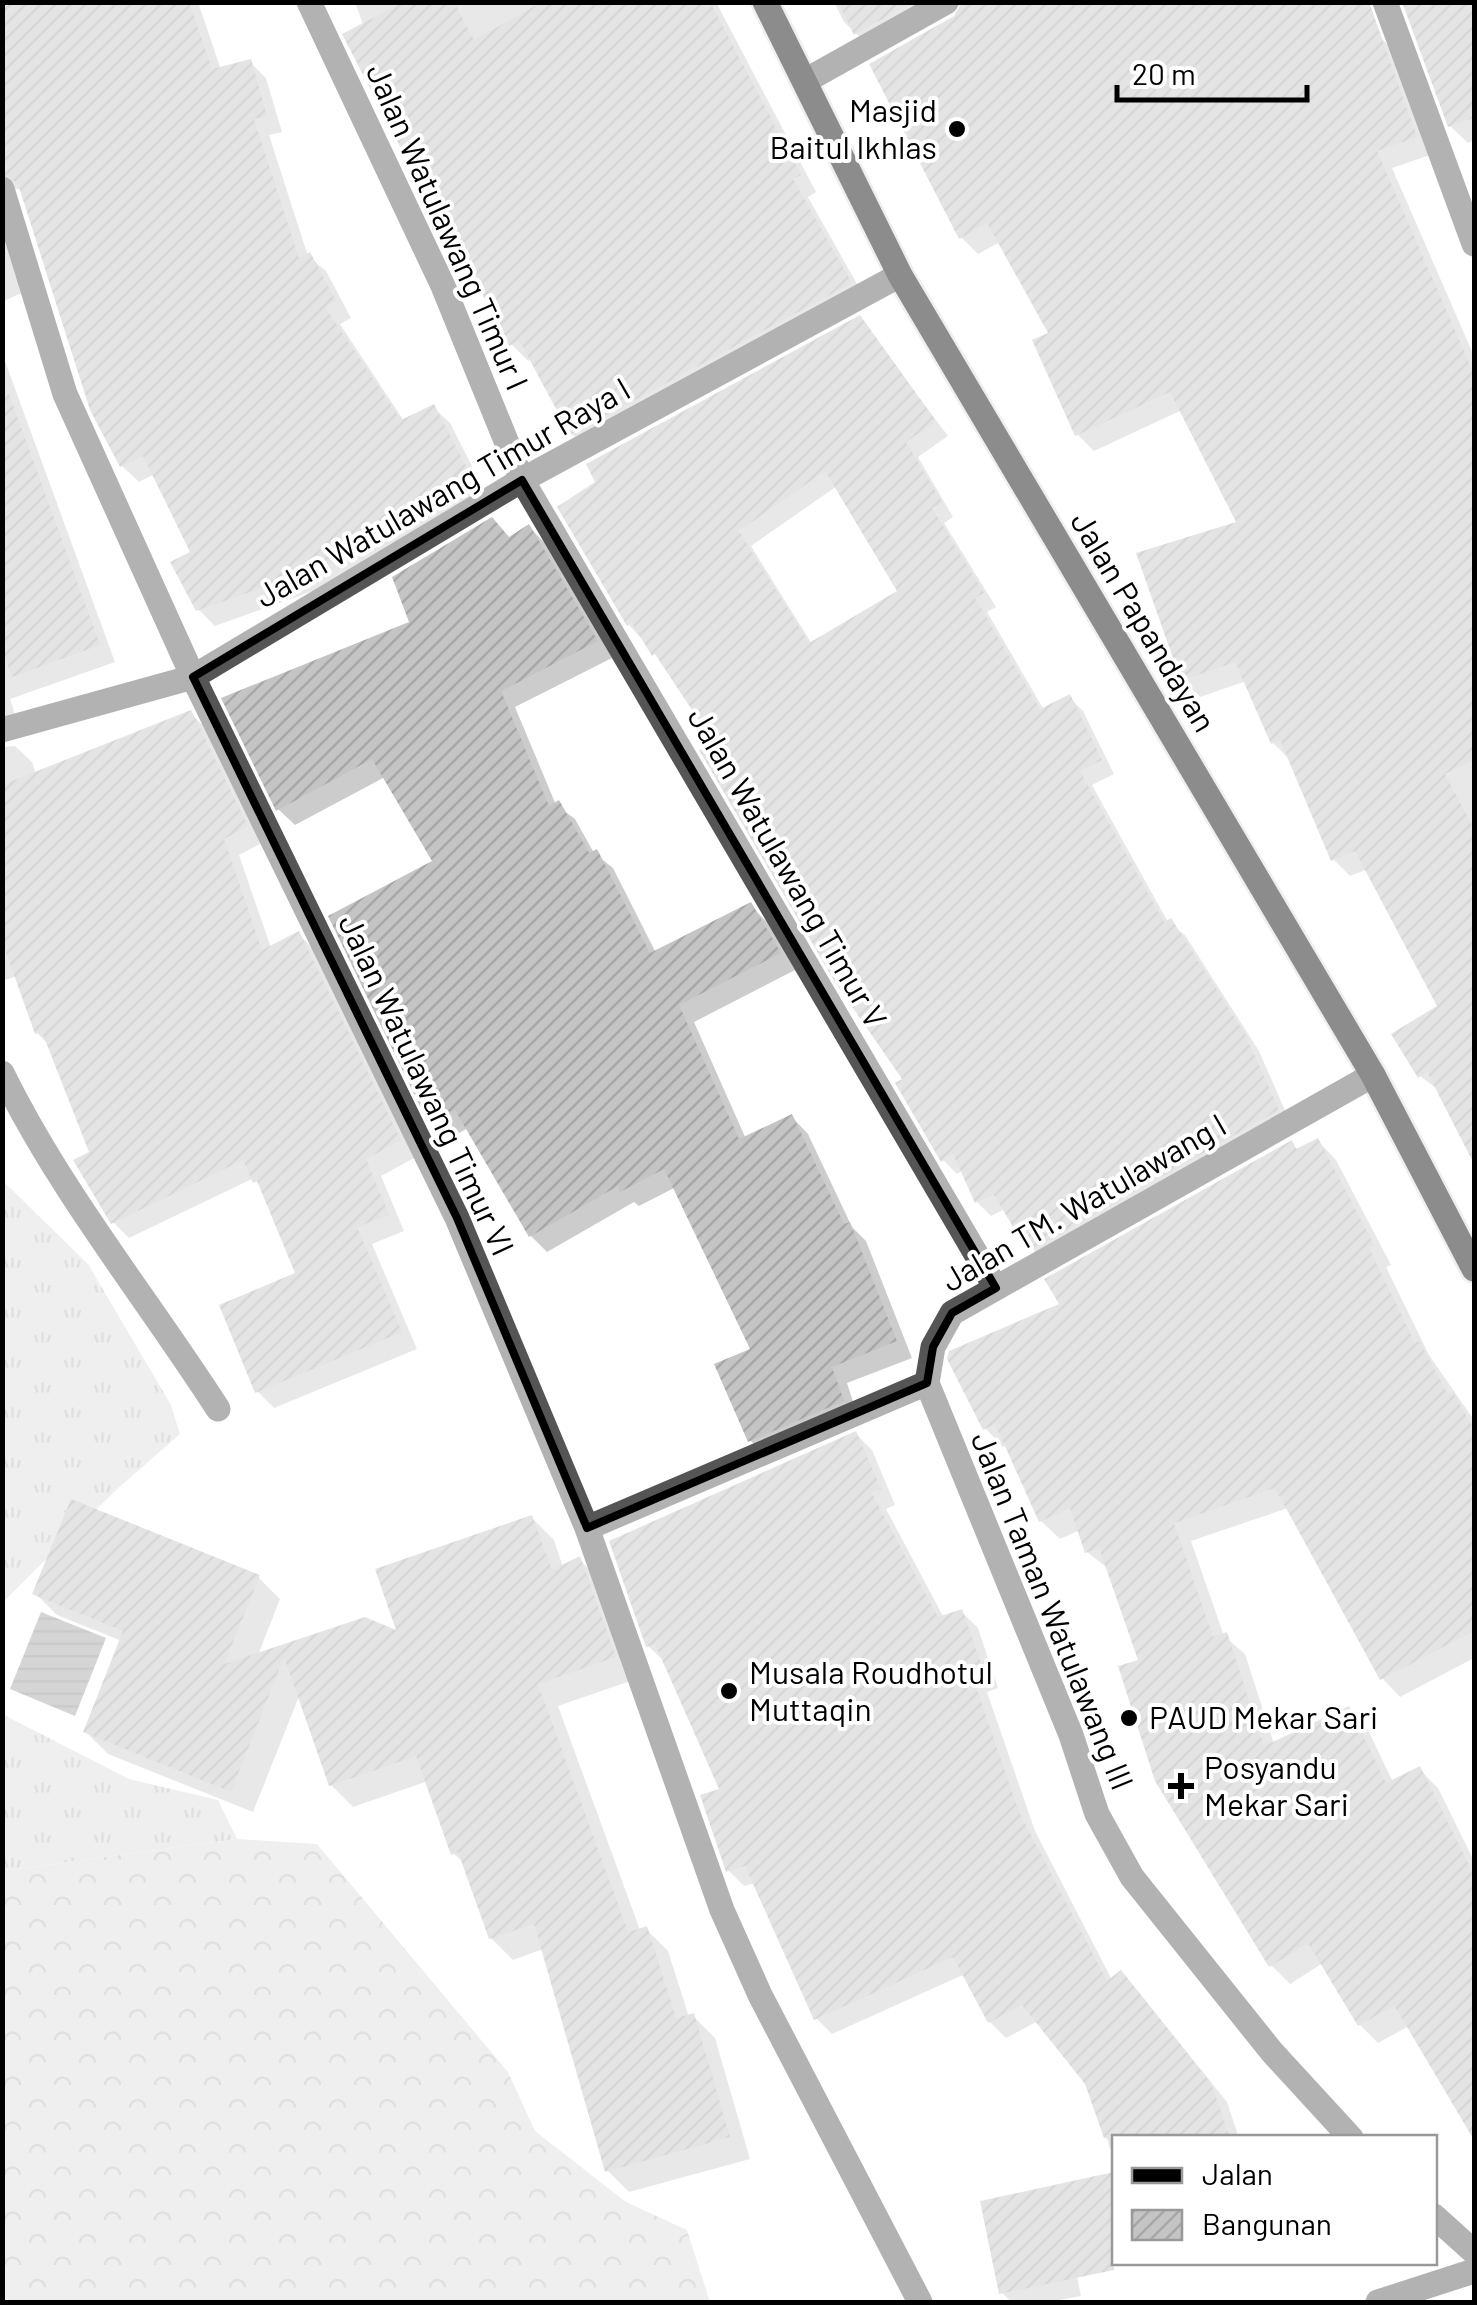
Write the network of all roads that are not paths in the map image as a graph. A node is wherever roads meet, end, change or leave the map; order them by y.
1 (309, 2) edge
2 (765, 2) edge
3 (946, 2) edge
4 (1385, 2) edge
5 (806, 81) junction
6 (2, 190) edge
7 (1474, 244) edge
8 (900, 275) junction
9 (522, 480) junction
10 (192, 677) junction
11 (2, 730) edge
12 (2, 1073) edge
13 (1373, 1075) junction
14 (1474, 1269) edge
15 (996, 1288) junction
16 (927, 1383) junction
17 (218, 1409) dead end
18 (587, 1528) junction
19 (1348, 2135) edge
20 (1437, 2219) edge
21 (1474, 2252) edge
22 (1474, 2271) edge
23 (920, 2302) edge
24 (1378, 2302) edge

1 - 9 street, Jalan Watulawang Timur I
2 - 5 main road, Jalan Papandayan
3 - 5 street
4 - 7 street
5 - 8 main road, Jalan Papandayan
6 - 10 street, Jalan Watulawang Timur VI
8 - 9 street, Jalan Watulawang Timur Raya I
8 - 13 main road, Jalan Papandayan
9 - 10 street, Jalan Watulawang Timur Raya I
9 - 15 street, Jalan Watulawang Timur V
10 - 11 street, Jalan Watulawang Timur Raya I
10 - 18 street, Jalan Watulawang Timur VI
12 - 17 street
13 - 14 main road, Jalan Papandayan
13 - 15 street, Jalan TM. Watulawang I
15 - 16 street, Jalan TM. Watulawang I
16 - 18 street
16 - 19 street, Jalan Taman Watulawang III
18 - 23 street, Jalan Watulawang Timur VI
20 - 21 street
22 - 24 street

